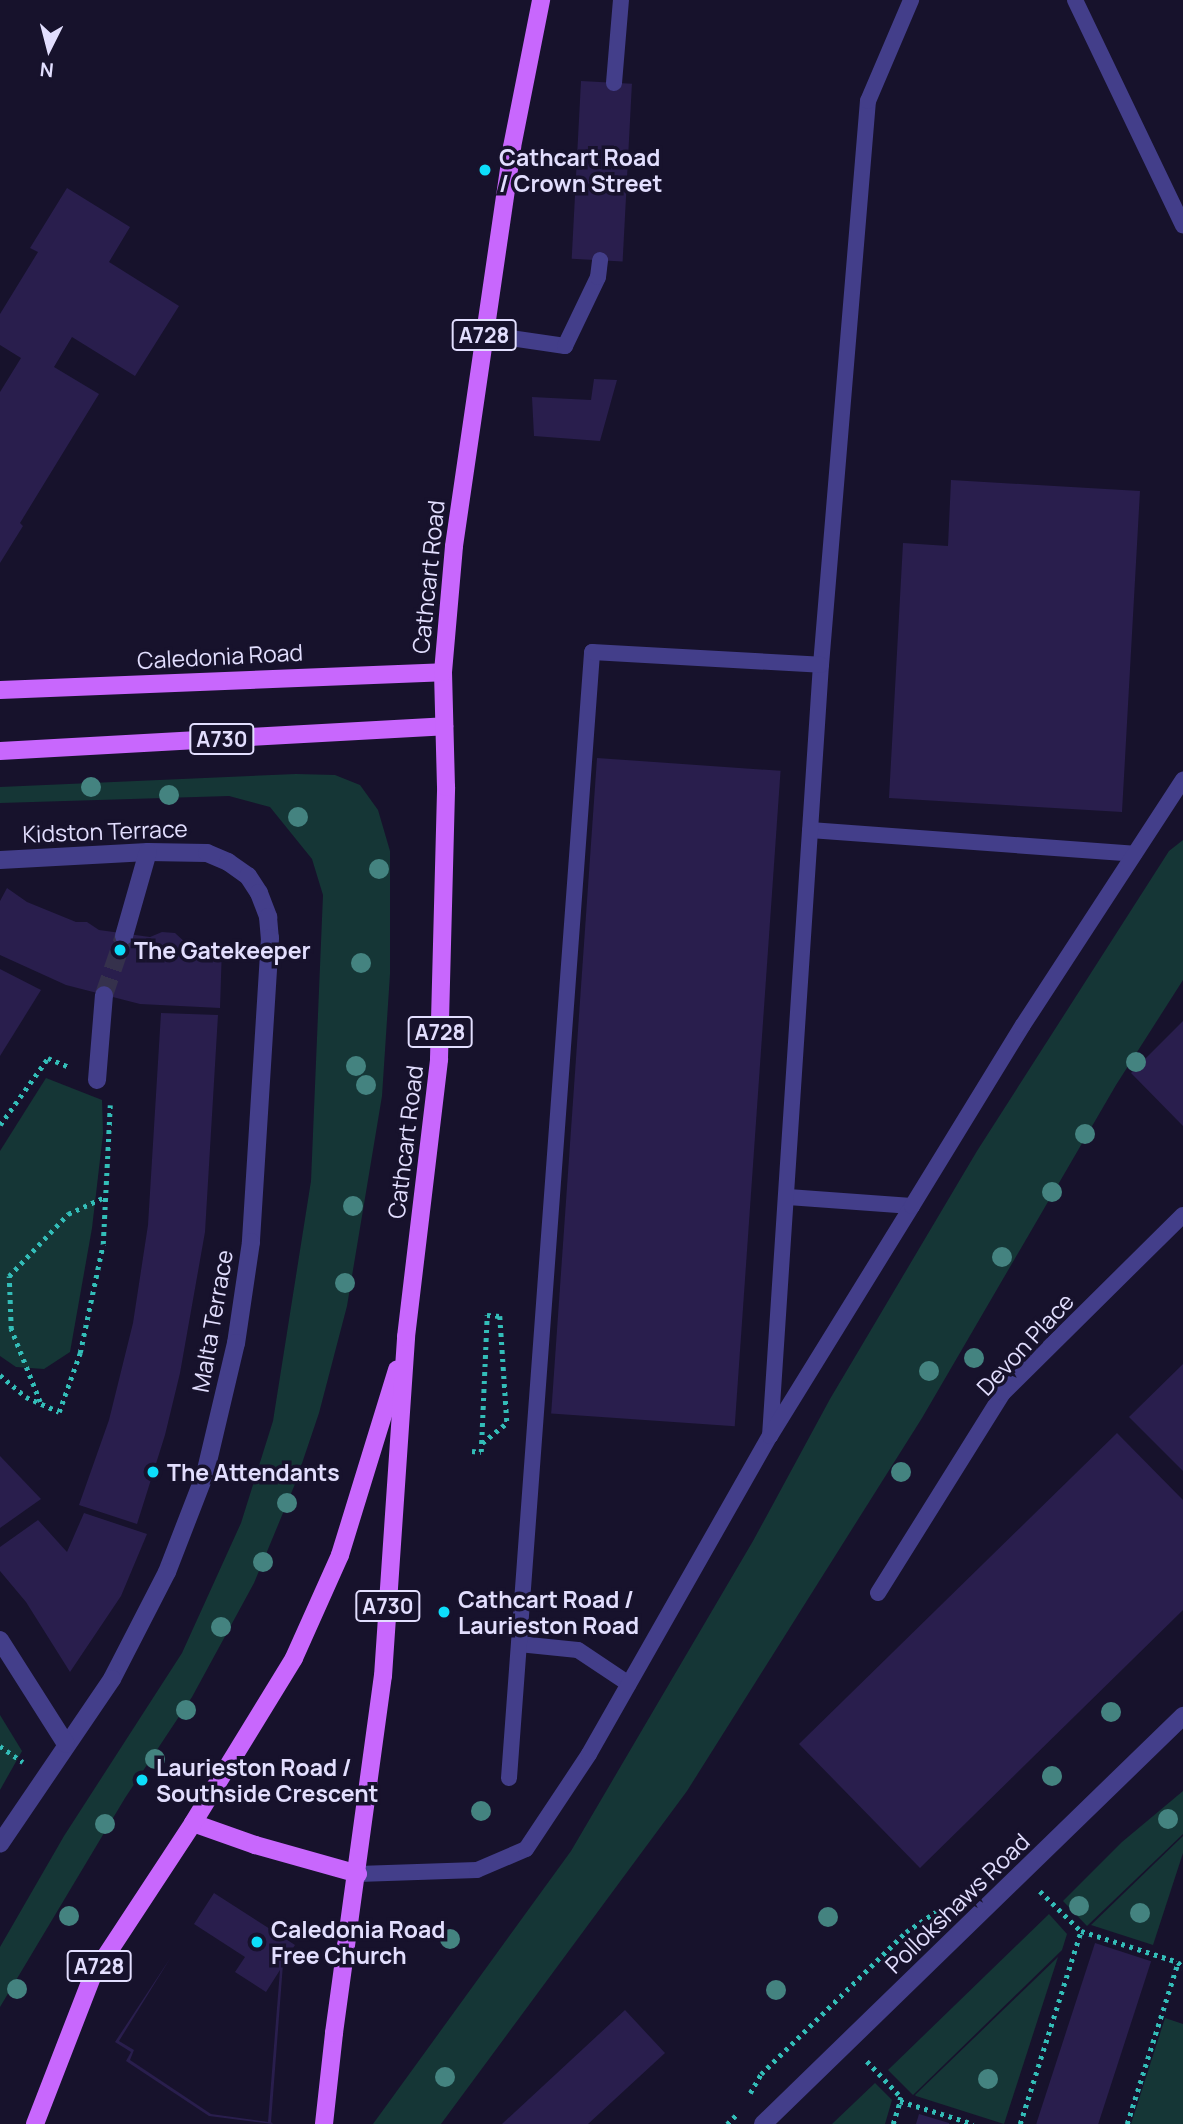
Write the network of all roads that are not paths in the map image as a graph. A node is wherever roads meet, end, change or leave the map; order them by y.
1 (541, 0) edge
2 (621, 0) edge
3 (911, 0) edge
4 (1075, 0) edge
5 (614, 83) dead end
6 (1183, 225) edge
7 (600, 260) dead end
8 (484, 334) junction
9 (821, 665) junction
10 (443, 672) junction
11 (0, 690) edge
12 (444, 726) junction
13 (0, 751) edge
14 (1183, 780) edge
15 (810, 830) junction
16 (148, 852) junction
17 (1134, 854) junction
18 (0, 860) edge
19 (248, 876) joint
20 (124, 936) tunnel mouth
21 (104, 995) tunnel mouth
22 (97, 1080) road end
23 (788, 1197) junction
24 (912, 1206) junction
25 (1183, 1215) edge
26 (407, 1337) junction
27 (771, 1436) junction
28 (878, 1593) dead end
29 (0, 1640) edge
30 (519, 1644) junction
31 (629, 1684) junction
32 (1183, 1716) edge
33 (66, 1744) junction
34 (509, 1778) dead end
35 (193, 1823) junction
36 (0, 1844) edge
37 (358, 1874) junction
38 (35, 2124) edge
39 (324, 2124) edge
40 (763, 2124) edge

1 - 8 main road, Cathcart Road / A728
2 - 5 lane
3 - 9 lane
4 - 6 lane
7 - 8 lane
8 - 10 main road, Cathcart Road / A728
9 - 15 lane
9 - 30 lane
10 - 11 main road, Caledonia Road
10 - 12 main road, Cathcart Road / A728
12 - 13 main road, A730
12 - 26 main road, Cathcart Road / A728
14 - 17 lane
15 - 17 lane
15 - 23 lane
16 - 18 street, Kidston Terrace
16 - 19 street, Kidston Terrace
16 - 20 street
17 - 24 lane
19 - 33 street, Malta Terrace
21 - 22 street
23 - 24 lane
23 - 27 lane
24 - 27 lane
25 - 28 lane, Devon Place
26 - 35 main road, A728
26 - 37 main road, Cathcart Road / A730
27 - 31 lane
29 - 33 street
30 - 31 lane
30 - 34 lane
31 - 37 lane
32 - 40 street, Pollokshaws Road
33 - 36 street, Malta Terrace
35 - 37 main road
35 - 38 main road, A728
37 - 39 main road, Cathcart Road / A730

